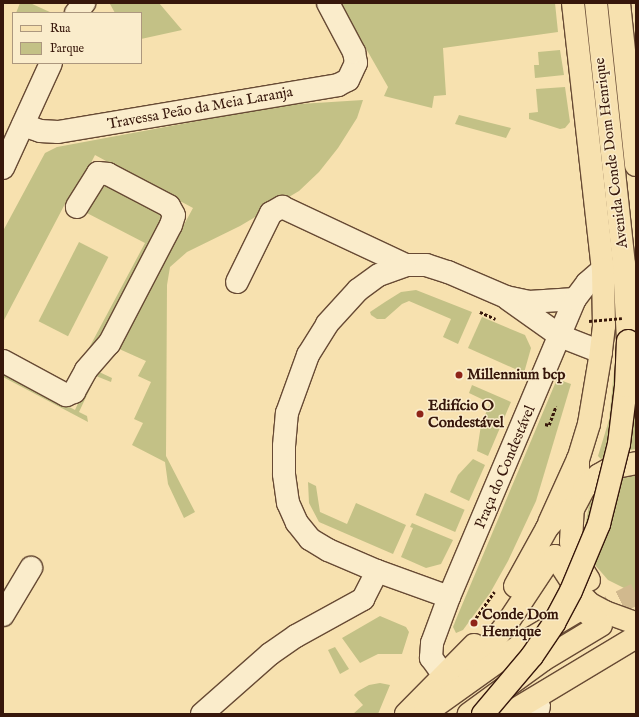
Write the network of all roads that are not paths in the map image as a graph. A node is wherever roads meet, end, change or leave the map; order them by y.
1 (84, 3) edge
2 (328, 3) edge
3 (573, 3) edge
4 (596, 3) edge
5 (600, 3) edge
6 (619, 3) edge
7 (77, 12) edge
8 (51, 64) edge
9 (630, 104) junction
10 (23, 125) junction
11 (636, 165) edge
12 (3, 167) edge
13 (77, 207) dead end
14 (406, 265) junction
15 (603, 269) junction
16 (237, 282) dead end
17 (506, 297) junction
18 (575, 299) junction
19 (560, 336) junction
20 (601, 352) junction
21 (3, 361) edge
22 (578, 459) junction
23 (636, 464) edge
24 (584, 488) junction
25 (573, 509) junction
26 (547, 528) junction
27 (31, 568) dead end
28 (377, 571) junction
29 (449, 596) junction
30 (636, 609) edge
31 (3, 615) edge
32 (591, 616) junction
33 (636, 623) edge
34 (636, 637) edge
35 (636, 651) edge
36 (445, 677) junction
37 (534, 711) edge
38 (202, 714) edge
39 (406, 714) edge
40 (423, 714) edge
41 (447, 714) edge
42 (469, 714) edge
43 (483, 714) edge
44 (508, 714) edge

1 - 7 street
2 - 10 street, Travessa Peão da Meia Laranja
3 - 15 main road, Avenida Conde Dom Henrique
4 - 43 main road, Avenida Conde Dom Henrique, bridge
5 - 9 main road, Avenida Conde Dom Henrique
6 - 9 main road, Avenida Conde Dom Henrique
8 - 10 street
9 - 11 main road, Avenida Conde Dom Henrique
10 - 12 street
13 - 21 street
14 - 16 street
14 - 17 street
14 - 28 street
15 - 18 street, Praça do Condestável
15 - 20 main road, Avenida Conde Dom Henrique
17 - 18 street
17 - 19 street
18 - 19 street, Praça do Condestável
19 - 20 street
19 - 29 street, Praça do Condestável
20 - 22 main road, Avenida Conde Dom Henrique
22 - 24 main road, Avenida Conde Dom Henrique
22 - 26 main road
23 - 24 main road
24 - 25 main road
25 - 26 main road
25 - 30 main road
26 - 36 main road
27 - 31 street
28 - 29 street
28 - 38 street
29 - 36 street, Praça do Condestável
32 - 40 main road
32 - 41 main road
32 - 42 main road
33 - 40 main road
34 - 44 main road
35 - 37 main road
36 - 39 main road

